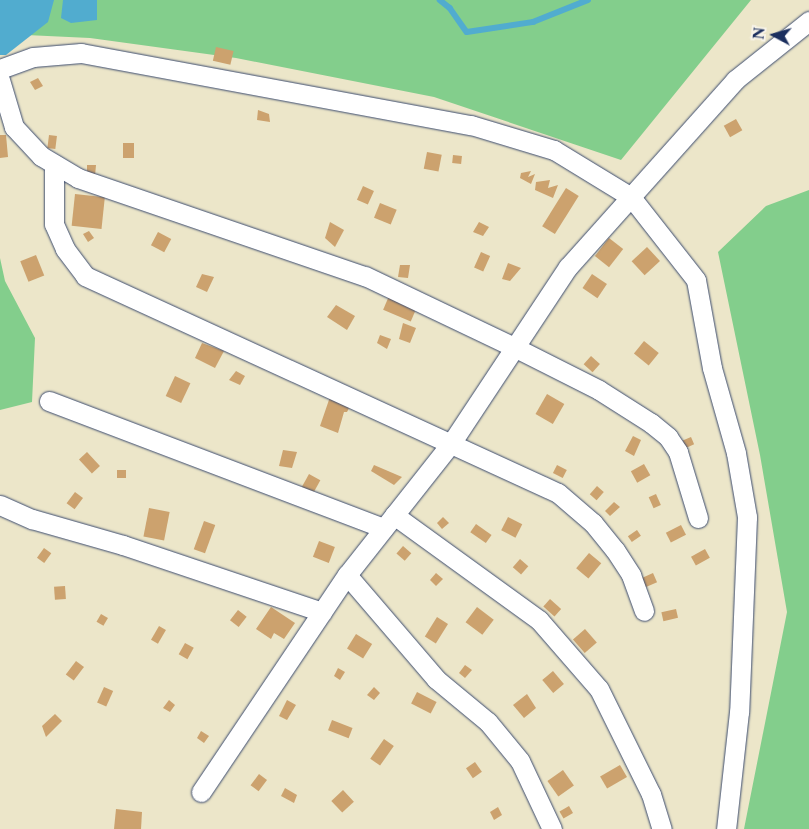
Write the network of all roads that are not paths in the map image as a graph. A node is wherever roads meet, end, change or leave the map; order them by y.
1 (809, 21) edge
2 (0, 69) edge
3 (0, 80) edge
4 (54, 164) junction
5 (631, 198) junction
6 (514, 347) junction
7 (49, 401) dead end
8 (452, 442) junction
9 (0, 505) edge
10 (698, 518) dead end
11 (389, 521) junction
12 (347, 575) junction
13 (644, 611) dead end
14 (322, 612) junction
15 (201, 792) dead end
16 (552, 829) edge
17 (662, 829) edge
18 (726, 829) edge

1 - 5 street
2 - 5 street
3 - 4 street
4 - 6 street
4 - 8 street
5 - 6 street
5 - 18 street
6 - 8 street
6 - 10 street
7 - 11 street
8 - 11 street
8 - 13 street
9 - 14 street
11 - 12 street
11 - 17 street
12 - 14 street
12 - 16 street
14 - 15 street

